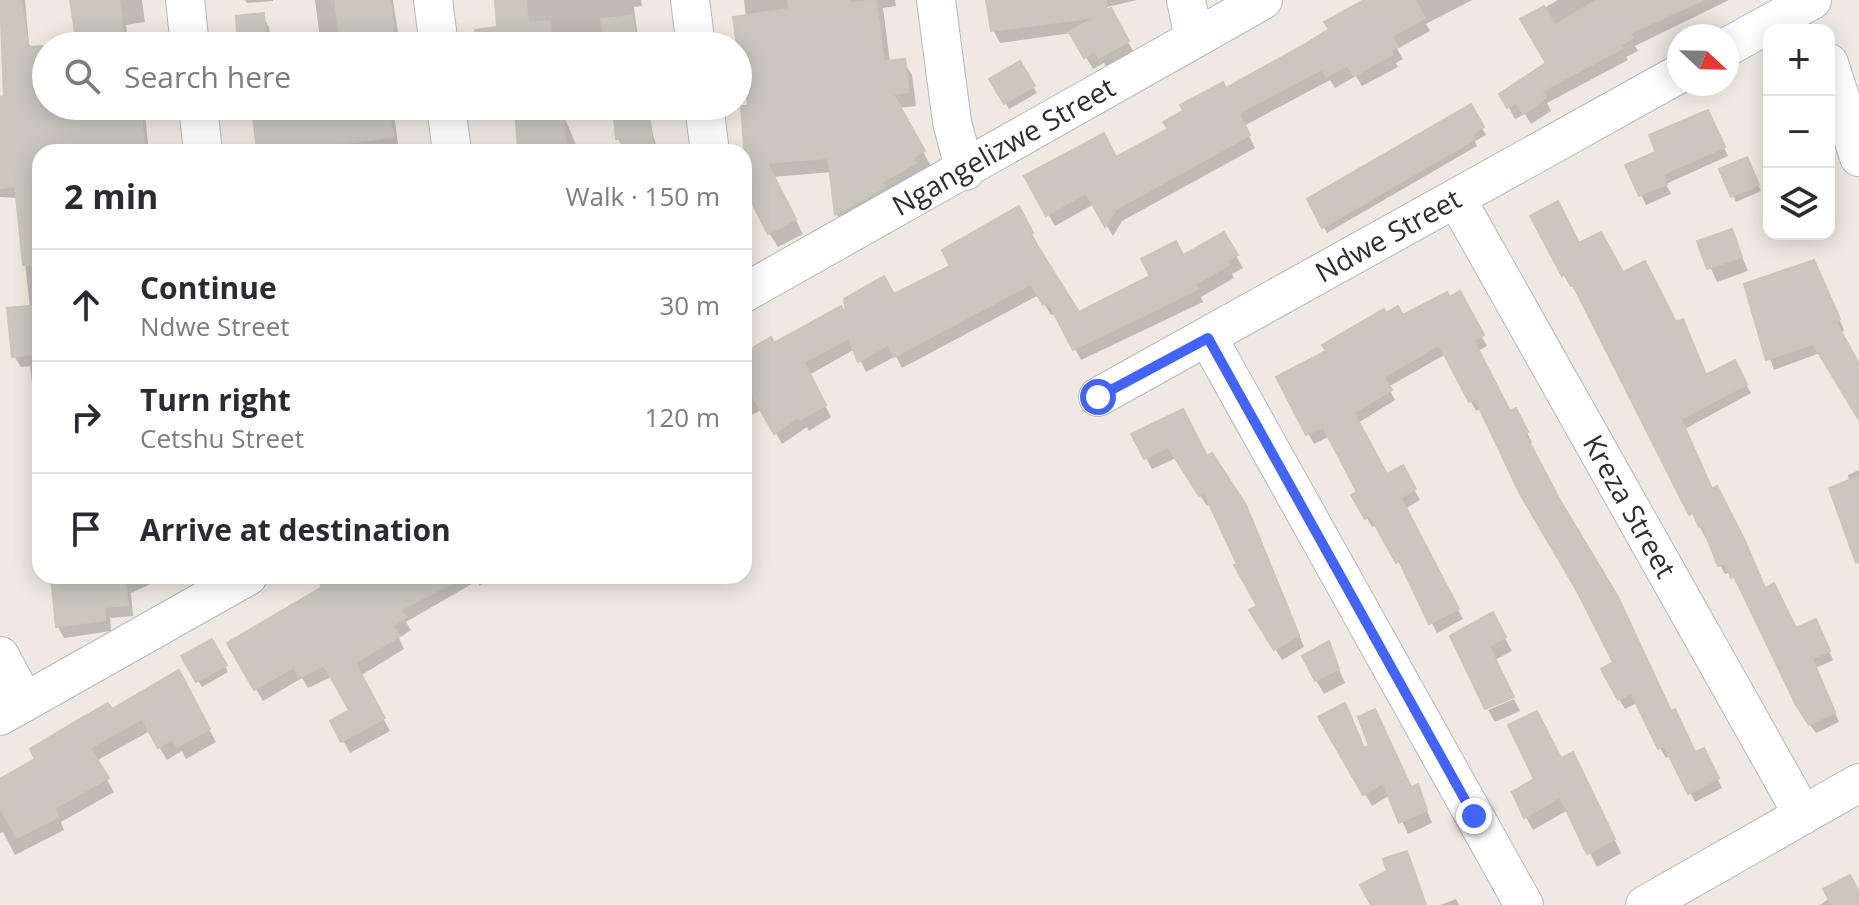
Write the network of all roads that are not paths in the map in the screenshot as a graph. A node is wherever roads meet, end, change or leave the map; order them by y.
1 (185, 0) edge
2 (433, 0) edge
3 (690, 0) edge
4 (936, 0) edge
5 (1186, 0) edge
6 (1263, 0) edge
7 (1812, 8) edge
8 (188, 32) edge
9 (437, 32) edge
10 (694, 32) edge
11 (1194, 38) junction
12 (1739, 41) edge
13 (1667, 81) edge
14 (1835, 82) edge
15 (200, 120) edge
16 (448, 120) edge
17 (706, 120) edge
18 (202, 144) edge
19 (451, 144) edge
20 (709, 144) edge
21 (1859, 157) edge
22 (965, 171) junction
23 (1456, 198) junction
24 (752, 289) edge
25 (1208, 338) junction
26 (1098, 397) dead end
27 (234, 584) edge
28 (0, 656) edge
29 (12, 709) edge
30 (1859, 783) edge
31 (1803, 815) junction
32 (1524, 905) edge
33 (1645, 905) edge

1 - 8 street
2 - 9 street
3 - 10 street
4 - 22 street
5 - 11 street
6 - 11 street, Ngangelizwe Street
7 - 12 street
11 - 22 street, Ngangelizwe Street
13 - 23 street, Ndwe Street
14 - 21 street
15 - 18 street
16 - 19 street
17 - 20 street
22 - 24 street, Ngangelizwe Street
23 - 25 street, Ndwe Street
23 - 31 street, Kreza Street
25 - 26 street, Ndwe Street
25 - 32 street
27 - 29 street
28 - 29 street
30 - 31 street
31 - 33 street

